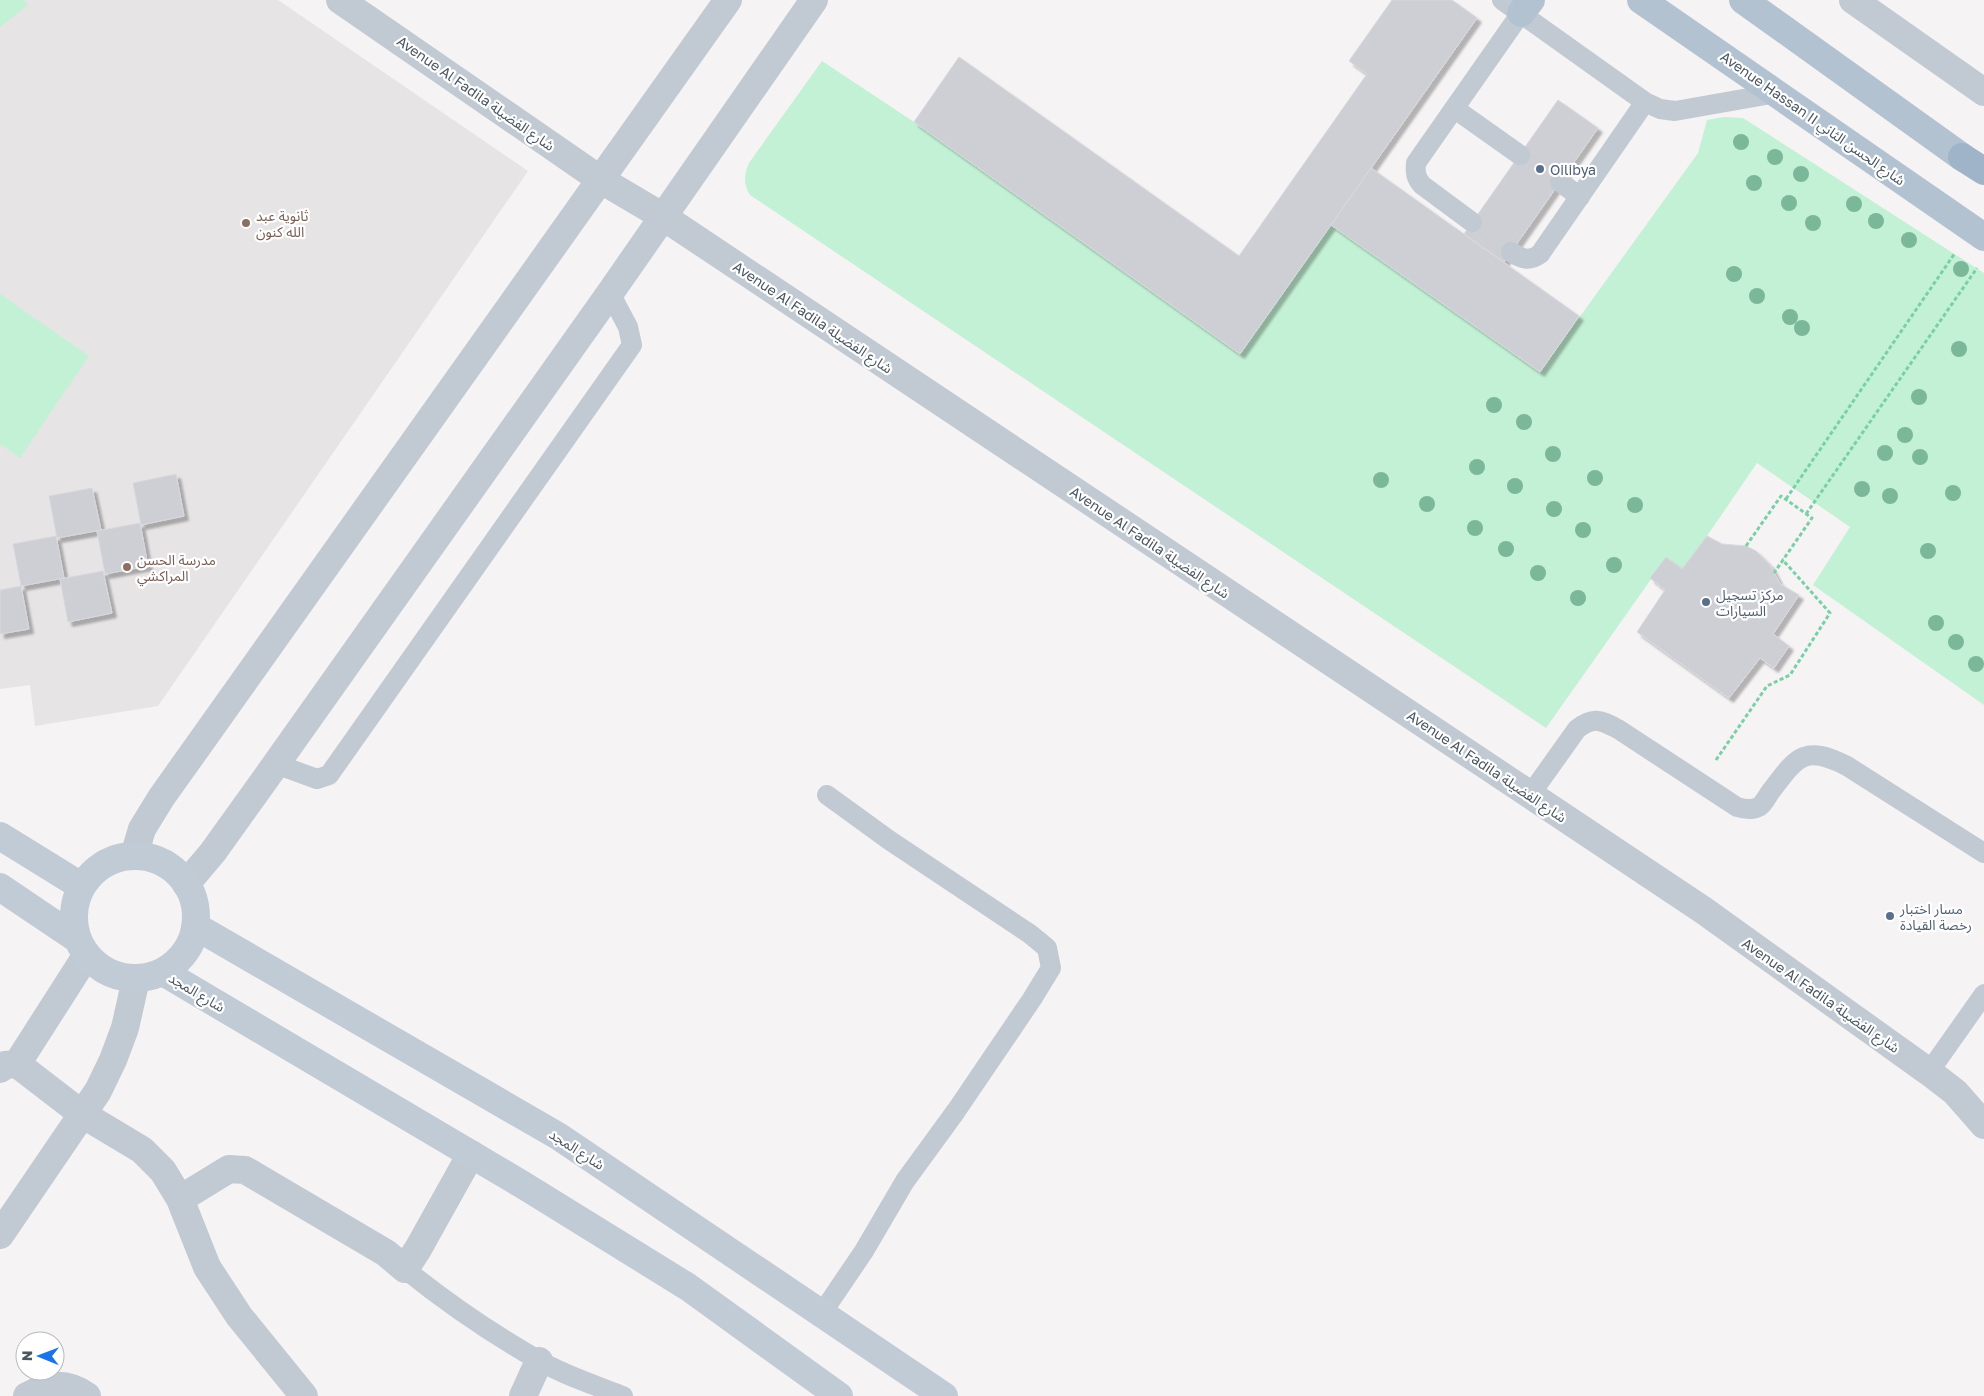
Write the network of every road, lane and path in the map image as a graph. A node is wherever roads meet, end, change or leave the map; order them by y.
1 (340, 0) edge
2 (728, 0) edge
3 (814, 0) edge
4 (1641, 0) edge
5 (1743, 0) edge
6 (1853, 0) edge
7 (1518, 4) edge
8 (1984, 92) edge
9 (1777, 93) junction
10 (1645, 102) junction
11 (1454, 109) junction
12 (1520, 155) dead end
13 (1977, 162) edge
14 (601, 180) junction
15 (1560, 182) dead end
16 (1580, 197) junction
17 (662, 216) junction
18 (1472, 222) dead end
19 (1978, 232) edge
20 (1511, 252) dead end
21 (1978, 265) dead end
22 (610, 293) junction
23 (1786, 500) junction
24 (1806, 514) junction
25 (1746, 546) dead end
26 (1782, 559) junction
27 (1774, 572) dead end
28 (276, 764) junction
29 (1700, 783) junction
30 (827, 795) dead end
31 (1530, 795) junction
32 (0, 836) edge
33 (1984, 853) edge
34 (134, 856) junction
35 (186, 884) junction
36 (81, 886) junction
37 (0, 887) edge
38 (195, 926) junction
39 (82, 947) junction
40 (163, 972) junction
41 (136, 979) junction
42 (1984, 994) edge
43 (8, 1066) edge
44 (1929, 1072) junction
45 (1955, 1092) junction
46 (1984, 1103) edge
47 (82, 1114) junction
48 (1984, 1125) edge
49 (471, 1154) junction
50 (180, 1199) junction
51 (0, 1235) edge
52 (405, 1269) junction
53 (822, 1313) junction
54 (539, 1361) junction
55 (27, 1396) edge
56 (87, 1396) edge
57 (304, 1396) edge
58 (523, 1396) edge
59 (622, 1396) edge
60 (840, 1396) edge
61 (944, 1396) edge

1 - 14 street, Avenue Al Fadila شارع الفضيلة
2 - 14 street
3 - 17 street
4 - 9 main road, Avenue Hassan II شارع الحسن الثاني
5 - 13 main road
6 - 8 street
7 - 10 lane
7 - 11 lane
9 - 10 lane
9 - 19 main road, Avenue Hassan II شارع الحسن الثاني
10 - 16 lane
11 - 12 lane
11 - 18 lane
14 - 17 street, Avenue Al Fadila شارع الفضيلة
14 - 34 street
15 - 16 lane
16 - 20 lane
17 - 22 street
17 - 31 street, Avenue Al Fadila شارع الفضيلة
19 - 23 path
21 - 24 path
22 - 28 street
22 - 28 lane
23 - 24 path
23 - 25 path
24 - 26 path
26 - 27 path
26 - 29 path
28 - 35 street
29 - 31 lane
29 - 33 lane
30 - 53 lane
31 - 44 street, Avenue Al Fadila شارع الفضيلة
32 - 36 main road
34 - 35 main road
34 - 36 main road
35 - 38 main road
36 - 39 main road
37 - 39 main road
38 - 40 main road
38 - 53 main road, شارع المجد
39 - 41 main road
39 - 43 street
40 - 41 main road
40 - 49 main road, شارع المجد
41 - 47 street
42 - 44 lane
43 - 47 street
44 - 45 street, Avenue Al Fadila شارع الفضيلة
45 - 46 street, Avenue Al Fadila شارع الفضيلة
45 - 48 street, Avenue Al Fadila شارع الفضيلة
47 - 50 street
47 - 51 street
49 - 52 street
49 - 60 main road, شارع المجد
50 - 52 street
50 - 57 street
52 - 54 lane
53 - 61 main road, شارع المجد
54 - 58 street
54 - 59 lane
55 - 56 street

